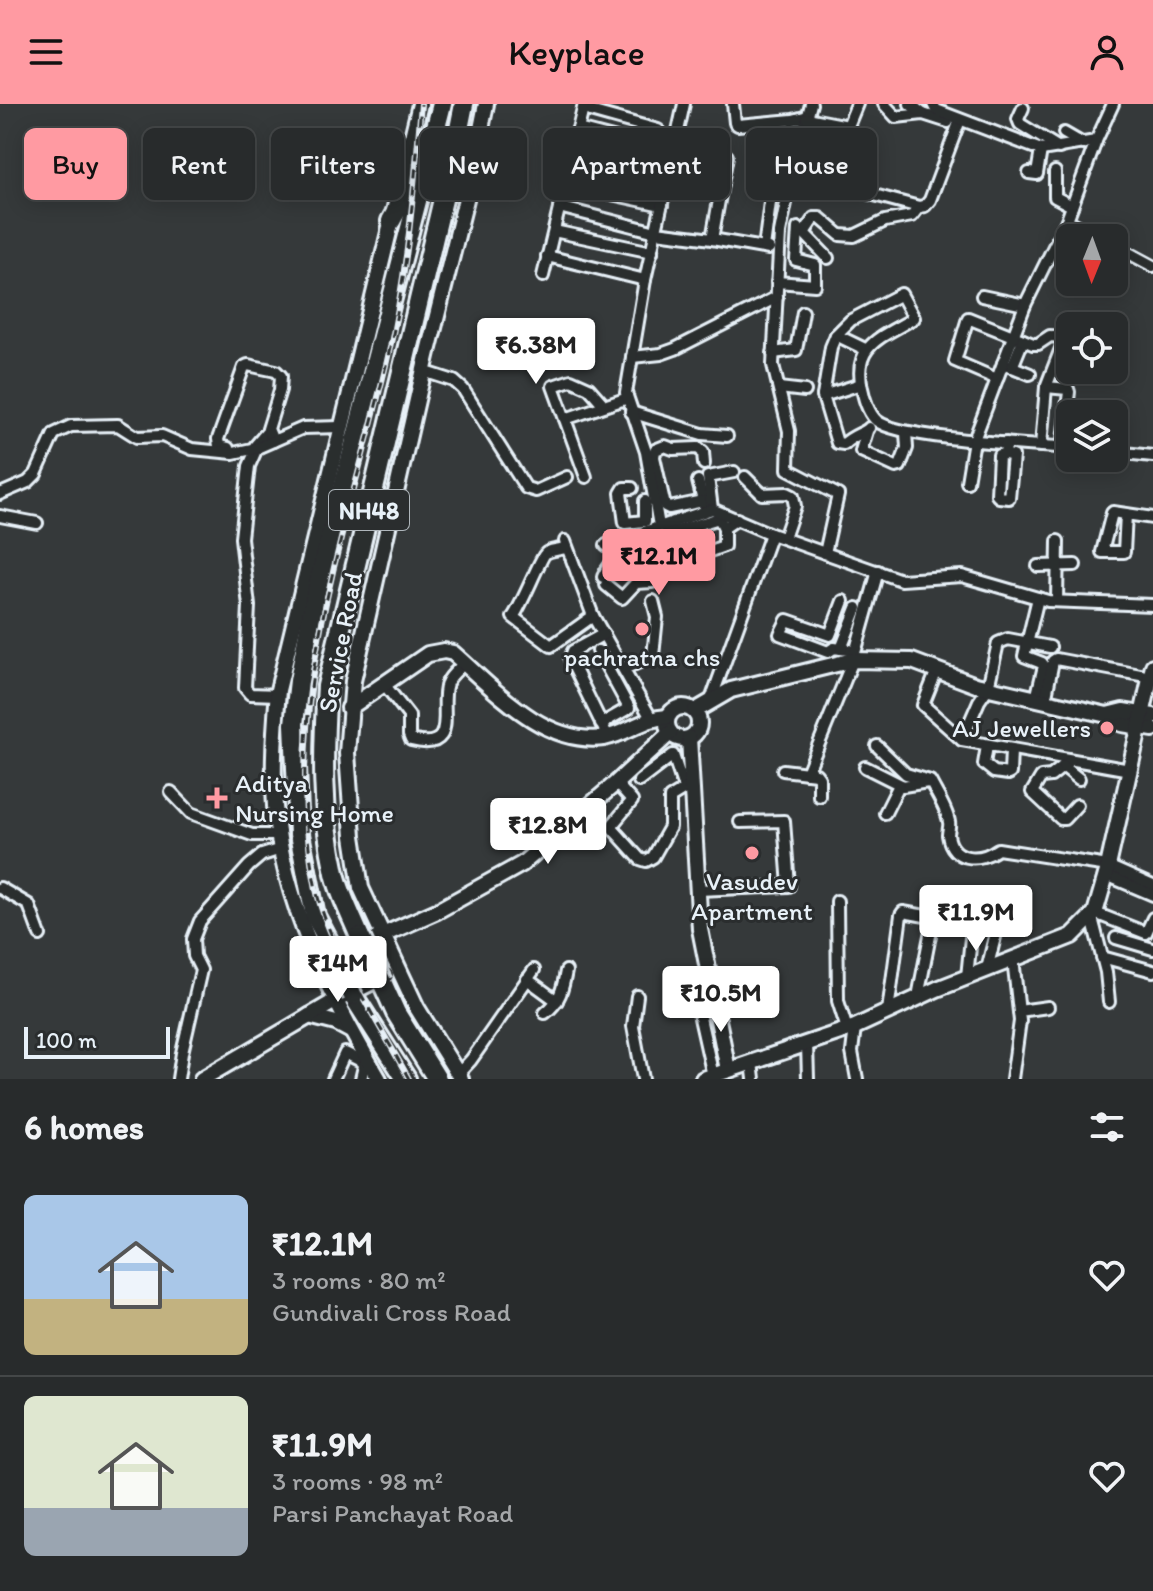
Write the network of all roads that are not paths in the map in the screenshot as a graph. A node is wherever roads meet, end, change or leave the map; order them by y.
1 (420, 104) edge
2 (434, 104) edge
3 (442, 104) edge
4 (464, 104) edge
5 (470, 104) edge
6 (486, 104) edge
7 (684, 104) edge
8 (733, 104) edge
9 (811, 104) edge
10 (857, 104) edge
11 (884, 104) edge
12 (910, 104) edge
13 (933, 104) edge
14 (1113, 104) edge
15 (584, 106) edge
16 (1023, 108) dead end
17 (923, 114) junction
18 (808, 117) junction
19 (959, 122) junction
20 (433, 128) edge
21 (437, 128) edge
22 (459, 128) edge
23 (462, 128) edge
24 (578, 128) edge
25 (652, 128) edge
26 (677, 128) edge
27 (805, 128) edge
28 (404, 140) edge
29 (1096, 141) junction
30 (410, 142) junction
31 (1083, 144) junction
32 (1056, 146) junction
33 (1041, 150) junction
34 (420, 168) edge
35 (1055, 172) dead end
36 (1029, 173) dead end
37 (420, 195) edge
38 (877, 196) edge
39 (443, 200) edge
40 (561, 200) edge
41 (639, 200) edge
42 (662, 200) edge
43 (719, 200) edge
44 (769, 200) edge
45 (787, 200) edge
46 (662, 205) junction
47 (768, 205) junction
48 (786, 206) junction
49 (1072, 206) junction
50 (559, 207) junction
51 (919, 207) junction
52 (1067, 220) junction
53 (391, 221) junction
54 (1075, 224) edge
55 (798, 228) dead end
56 (554, 231) junction
57 (656, 232) junction
58 (765, 232) junction
59 (780, 233) junction
60 (712, 239) junction
61 (764, 248) junction
62 (652, 252) junction
63 (778, 252) junction
64 (1128, 253) edge
65 (547, 256) junction
66 (828, 258) dead end
67 (1153, 266) edge
68 (543, 276) dead end
69 (645, 280) junction
70 (777, 282) junction
71 (982, 296) dead end
72 (777, 297) junction
73 (1025, 305) junction
74 (803, 312) dead end
75 (836, 335) junction
76 (1018, 338) junction
77 (865, 349) junction
78 (777, 353) junction
79 (632, 357) junction
80 (1008, 365) junction
81 (423, 371) junction
82 (1030, 374) dead end
83 (997, 379) junction
84 (861, 384) junction
85 (1046, 387) junction
86 (778, 388) junction
87 (805, 391) dead end
88 (823, 396) junction
89 (625, 399) junction
90 (1069, 400) edge
91 (604, 405) junction
92 (631, 412) junction
93 (565, 419) junction
94 (876, 420) junction
95 (341, 427) junction
96 (867, 431) junction
97 (906, 432) junction
98 (727, 436) dead end
99 (270, 437) junction
100 (974, 440) junction
101 (1041, 446) junction
102 (1056, 447) edge
103 (257, 448) junction
104 (1128, 453) edge
105 (1153, 456) edge
106 (704, 464) dead end
107 (567, 477) dead end
108 (586, 477) dead end
109 (698, 481) dead end
110 (967, 482) dead end
111 (632, 488) dead end
112 (0, 494) edge
113 (649, 502) junction
114 (707, 507) junction
115 (726, 511) dead end
116 (1126, 514) dead end
117 (0, 516) edge
118 (1153, 518) edge
119 (740, 520) junction
120 (37, 523) dead end
121 (654, 528) junction
122 (724, 528) junction
123 (633, 529) junction
124 (771, 534) junction
125 (784, 538) junction
126 (1058, 541) dead end
127 (646, 544) junction
128 (825, 553) junction
129 (616, 558) junction
130 (1075, 565) dead end
131 (1038, 566) dead end
132 (1058, 566) junction
133 (878, 571) junction
134 (1038, 598) junction
135 (1059, 598) junction
136 (653, 601) dead end
137 (843, 601) dead end
138 (1153, 605) edge
139 (857, 608) dead end
140 (593, 616) junction
141 (604, 634) junction
142 (1027, 642) junction
143 (1050, 647) dead end
144 (841, 649) junction
145 (598, 651) dead end
146 (854, 656) junction
147 (464, 663) junction
148 (624, 669) junction
149 (937, 670) junction
150 (1152, 671) edge
151 (384, 684) junction
152 (988, 688) junction
153 (278, 695) junction
154 (711, 700) junction
155 (1041, 700) junction
156 (349, 708) junction
157 (695, 711) junction
158 (667, 717) junction
159 (651, 718) junction
160 (1147, 722) edge
161 (605, 730) junction
162 (670, 733) junction
163 (689, 738) junction
164 (962, 740) junction
165 (877, 746) dead end
166 (987, 746) junction
167 (1011, 750) junction
168 (1067, 763) junction
169 (865, 767) dead end
170 (783, 770) dead end
171 (1130, 770) junction
172 (807, 773) junction
173 (637, 777) junction
174 (1079, 779) dead end
175 (930, 781) junction
176 (616, 783) junction
177 (899, 785) junction
178 (688, 786) junction
179 (171, 792) dead end
180 (819, 796) dead end
181 (1077, 805) dead end
182 (694, 809) junction
183 (885, 813) dead end
184 (671, 819) junction
185 (740, 822) dead end
186 (280, 842) junction
187 (1107, 870) junction
188 (1153, 886) edge
189 (0, 888) edge
190 (698, 890) junction
191 (1153, 895) edge
192 (957, 899) dead end
193 (837, 901) dead end
194 (1093, 915) junction
195 (1153, 918) edge
196 (1013, 927) dead end
197 (40, 935) dead end
198 (383, 935) junction
199 (1150, 935) edge
200 (1116, 938) dead end
201 (1153, 949) edge
202 (1102, 957) junction
203 (1013, 959) junction
204 (399, 969) junction
205 (987, 969) junction
206 (320, 970) junction
207 (566, 971) dead end
208 (1153, 971) edge
209 (967, 977) junction
210 (637, 996) dead end
211 (918, 997) junction
212 (344, 999) junction
213 (696, 1000) dead end
214 (557, 1001) junction
215 (1109, 1002) dead end
216 (1048, 1007) dead end
217 (888, 1011) junction
218 (1019, 1011) junction
219 (545, 1013) dead end
220 (309, 1016) junction
221 (851, 1028) junction
222 (351, 1037) junction
223 (807, 1043) junction
224 (752, 1062) junction
225 (370, 1069) edge
226 (728, 1070) junction
227 (459, 1076) edge
228 (708, 1077) edge
229 (178, 1079) edge
230 (203, 1079) edge
231 (333, 1079) edge
232 (361, 1079) edge
233 (406, 1079) edge
234 (437, 1079) edge
235 (643, 1079) edge
236 (754, 1079) edge
237 (808, 1079) edge
238 (857, 1079) edge
239 (1012, 1079) edge

1 - 30 street
2 - 20 highway
3 - 21 highway, NH48
4 - 22 highway, NH48
5 - 23 highway
6 - 81 street, Service Road
7 - 26 street
8 - 18 street
9 - 18 street
10 - 18 street
11 - 17 street
12 - 17 street
13 - 19 street
14 - 29 street
15 - 24 street
15 - 25 street
16 - 32 street
17 - 19 street
18 - 27 street
19 - 33 street
19 - 51 street
28 - 30 street
29 - 31 street
29 - 49 street
30 - 53 street
31 - 32 street
31 - 32 street
32 - 33 street
33 - 36 street
34 - 53 highway
35 - 49 street
37 - 212 highway, NH48, bridge
38 - 51 street
39 - 234 highway, NH48, bridge
40 - 50 street
41 - 46 street
42 - 46 street
43 - 60 street
44 - 47 street
45 - 48 street
46 - 57 street
47 - 48 street
47 - 58 street
48 - 59 street
49 - 52 street
50 - 56 street
50 - 57 street
51 - 66 street
52 - 54 street
52 - 73 street
53 - 95 street
55 - 70 street
56 - 62 street
56 - 65 street
57 - 60 street
57 - 62 street
58 - 59 street
58 - 61 street
59 - 63 street
60 - 61 street
61 - 63 street
62 - 69 street
63 - 70 street
64 - 67 street
65 - 68 street
65 - 69 street
69 - 79 street
70 - 72 street
71 - 73 street
72 - 78 street
72 - 79 street
73 - 76 street
74 - 78 street
75 - 77 street
75 - 77 street
75 - 88 street
76 - 80 street
76 - 83 street
76 - 85 street
77 - 84 street
78 - 86 street
79 - 89 street
80 - 82 street
80 - 83 street
81 - 107 street
81 - 156 street, Service Road
83 - 100 street
84 - 88 street
84 - 94 street
85 - 90 street
85 - 101 street
86 - 87 street
86 - 128 street
88 - 96 street
89 - 91 street
89 - 92 street
91 - 93 street
91 - 93 street
92 - 98 street
92 - 113 street
93 - 108 street
94 - 96 street
94 - 97 street
95 - 99 street
95 - 153 street
96 - 97 street
97 - 100 street
99 - 99 street
99 - 103 street
100 - 101 street
100 - 110 street
101 - 102 street
103 - 112 street
103 - 153 street
104 - 105 street
106 - 114 street
109 - 114 street
111 - 123 street
113 - 121 street
113 - 123 street
114 - 119 street
114 - 121 street
114 - 125 street
115 - 119 street
116 - 118 street
117 - 120 street
119 - 122 street
119 - 124 street
121 - 123 street
121 - 127 street
122 - 122 street
123 - 129 street
124 - 125 street
124 - 154 street
125 - 128 street
126 - 132 street
127 - 129 street
127 - 129 street
128 - 133 street
130 - 132 street
131 - 132 street
132 - 135 street
133 - 134 street
133 - 146 street
134 - 135 street
134 - 142 street
135 - 138 street
136 - 148 street
137 - 144 street
139 - 144 street
140 - 140 street
140 - 141 street
141 - 148 street
141 - 161 street
142 - 143 street
142 - 152 street
142 - 155 street
144 - 146 street
145 - 161 street
146 - 149 street
146 - 154 street
146 - 172 street
147 - 151 street
147 - 151 street
147 - 161 street
148 - 159 street
149 - 152 street
149 - 164 street
150 - 155 street
150 - 160 street
151 - 156 street
152 - 155 street
152 - 164 street
153 - 186 street
154 - 157 street
155 - 160 street
156 - 198 street, Service Road
157 - 158 street
157 - 163 street
158 - 159 street
158 - 162 street
159 - 161 street
160 - 171 street
162 - 163 street
162 - 173 street
163 - 178 street
164 - 166 street
165 - 175 street
166 - 167 street
166 - 167 street
167 - 168 street
168 - 171 street
168 - 174 street
168 - 181 street
169 - 177 street
170 - 172 street
171 - 187 street
172 - 180 street
173 - 176 street
173 - 178 street
175 - 177 street
175 - 187 street
176 - 184 street
176 - 198 street
177 - 183 street
178 - 182 street
178 - 184 street
179 - 186 street
182 - 184 street
182 - 190 street
185 - 190 street
186 - 206 street
186 - 229 street
187 - 188 street
187 - 191 street
187 - 194 street
189 - 197 street
190 - 226 street
192 - 209 street
193 - 221 street
194 - 199 street
194 - 202 street
194 - 203 street
195 - 199 street
196 - 205 street
198 - 204 street, Service Road
198 - 206 street
200 - 201 street
202 - 208 street
202 - 215 street
203 - 205 street
203 - 218 street
204 - 212 street
204 - 227 street, Service Road
205 - 209 street
206 - 212 street
207 - 214 street
209 - 211 street
210 - 235 street
211 - 217 street
211 - 217 street
212 - 220 street
212 - 222 street
212 - 233 highway, NH48
213 - 228 street
214 - 219 street
214 - 227 street
216 - 218 street
217 - 221 street
218 - 239 street
220 - 222 street
220 - 230 street
221 - 223 street
221 - 238 street
222 - 225 street
223 - 224 street
223 - 237 street
224 - 226 street
224 - 236 street
225 - 231 street
225 - 232 street
226 - 228 street

